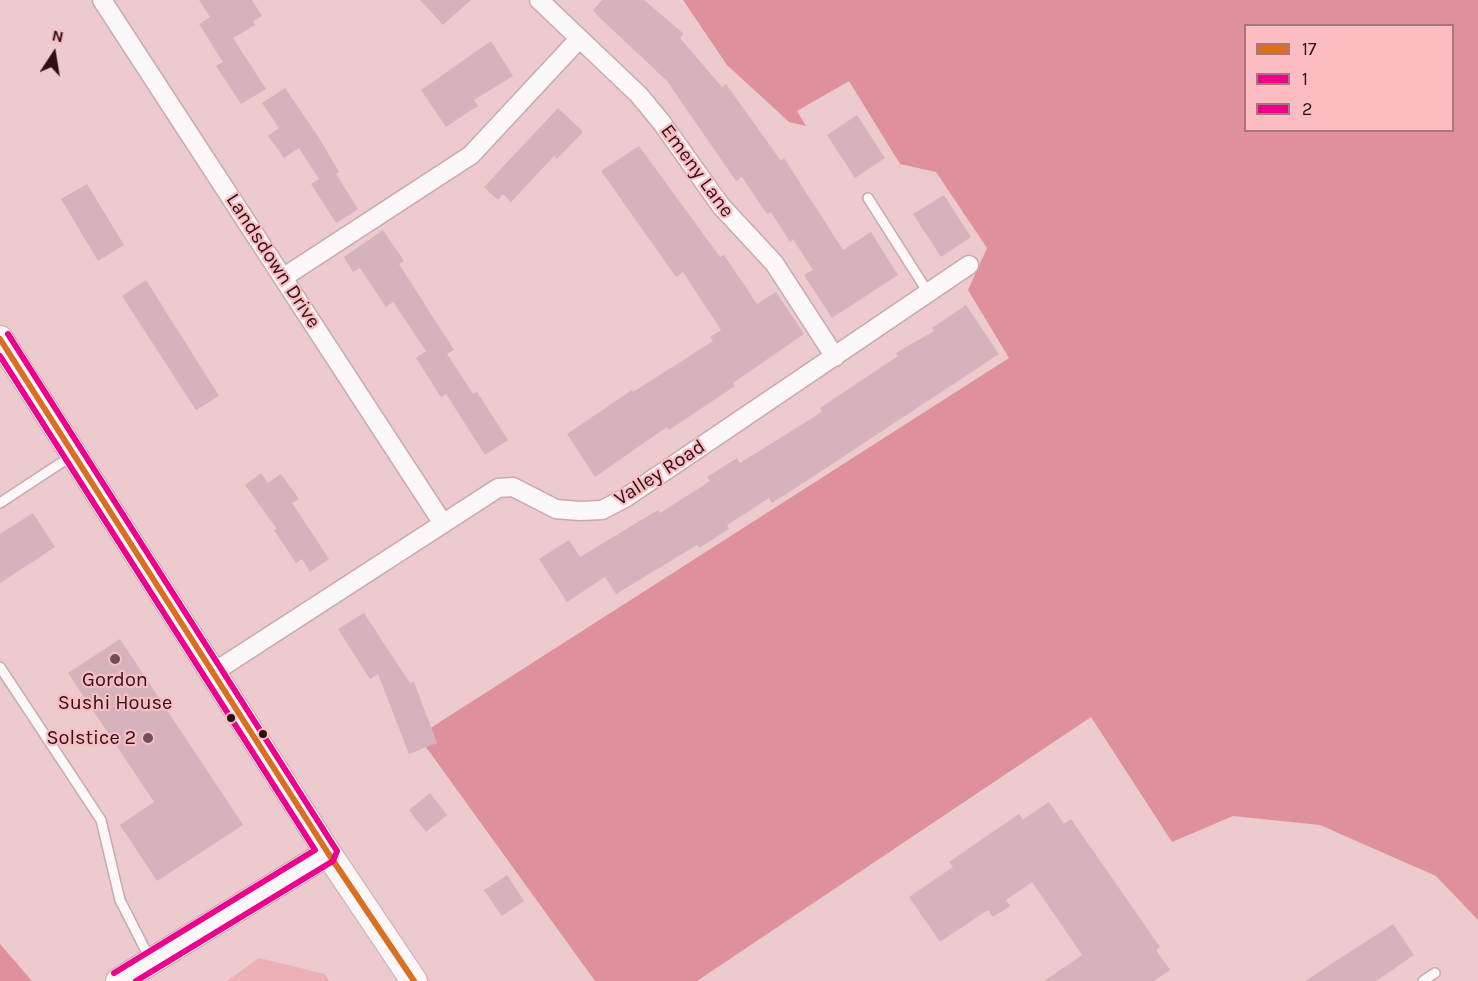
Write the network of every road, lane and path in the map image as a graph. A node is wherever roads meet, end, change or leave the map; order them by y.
1 (102, 0) edge
2 (539, 0) edge
3 (579, 39) junction
4 (868, 198) dead end
5 (969, 265) dead end
6 (284, 277) junction
7 (929, 294) junction
8 (0, 339) edge
9 (835, 357) junction
10 (73, 456) junction
11 (0, 503) edge
12 (442, 522) junction
13 (0, 667) edge
14 (214, 672) junction
15 (183, 679) dead end
16 (174, 684) dead end
17 (291, 718) dead end
18 (281, 722) dead end
19 (214, 728) dead end
20 (206, 733) dead end
21 (315, 755) dead end
22 (307, 760) dead end
23 (328, 853) junction
24 (151, 962) junction
25 (1435, 973) dead end
26 (119, 981) edge
27 (414, 981) edge
28 (1423, 981) edge

1 - 6 street, Landsdown Drive
2 - 3 street, Emeny Lane
3 - 6 street
3 - 9 street, Emeny Lane
4 - 7 lane
5 - 7 street, Valley Road
6 - 12 street, Landsdown Drive
7 - 9 street, Valley Road
8 - 10 main road
9 - 12 street, Valley Road
10 - 11 lane
10 - 14 main road
12 - 14 street, Valley Road
13 - 24 lane
14 - 23 main road
15 - 16 path
17 - 18 path
19 - 20 path
21 - 22 path
23 - 24 main road
23 - 27 main road
24 - 26 main road
25 - 28 lane

